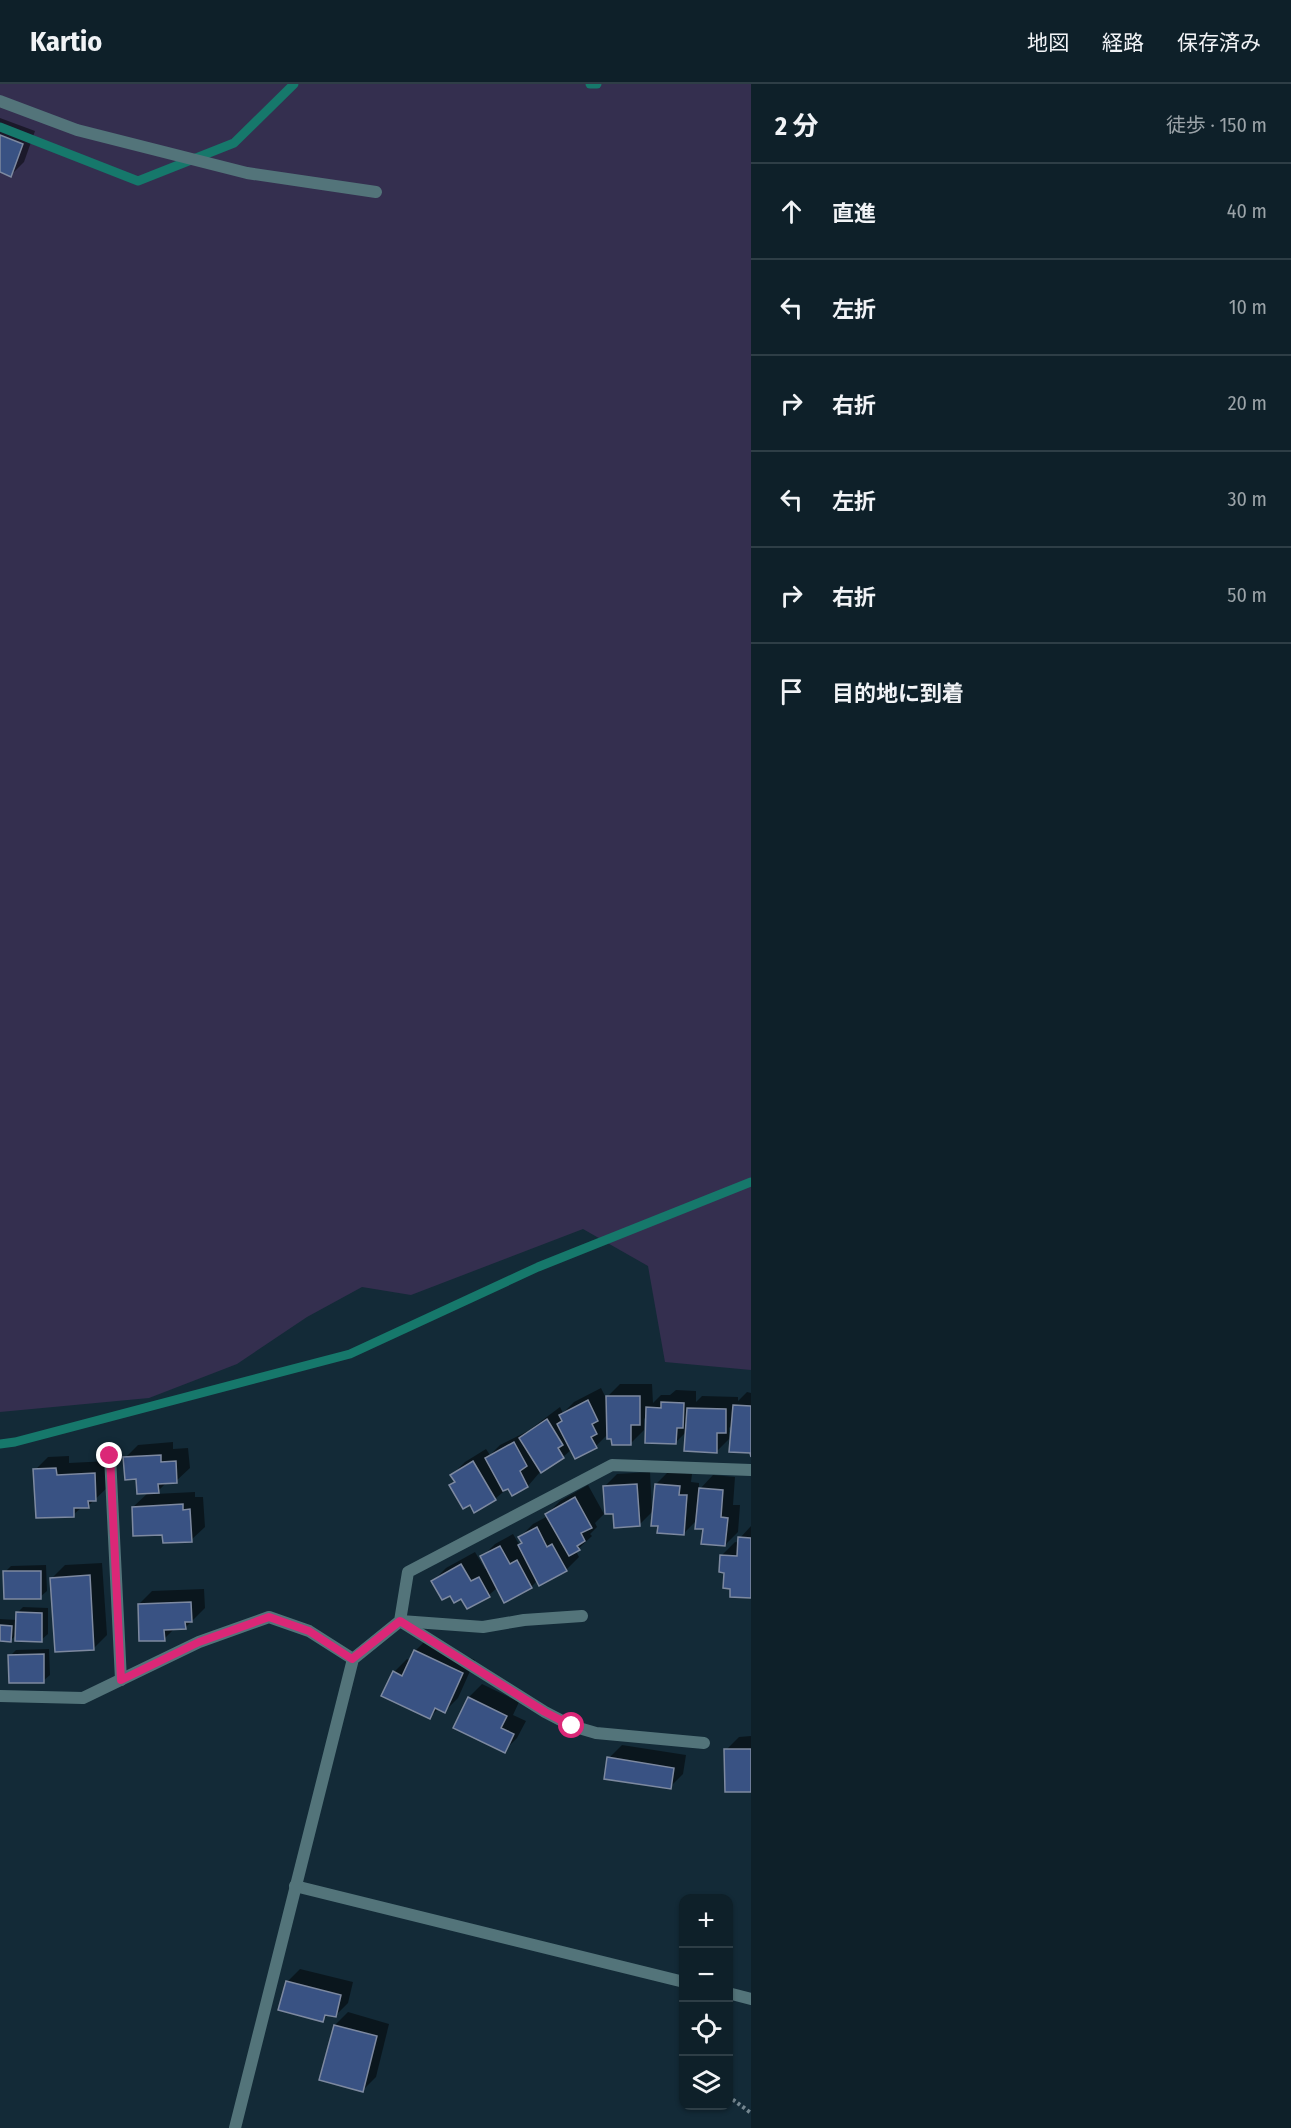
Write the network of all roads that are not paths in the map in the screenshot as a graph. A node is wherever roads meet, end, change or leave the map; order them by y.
1 (0, 101) edge
2 (376, 192) dead end
3 (110, 1456) dead end
4 (751, 1470) edge
5 (582, 1616) dead end
6 (400, 1621) junction
7 (352, 1659) junction
8 (121, 1680) junction
9 (0, 1696) edge
10 (704, 1743) dead end
11 (295, 1886) junction
12 (679, 1981) edge
13 (733, 1994) edge
14 (751, 1999) edge
15 (235, 2128) edge

1 - 2 street
3 - 8 street
4 - 6 street
5 - 6 street
6 - 7 street
6 - 10 street
7 - 8 street
7 - 11 street
8 - 9 street
11 - 12 street
11 - 15 street
13 - 14 street

